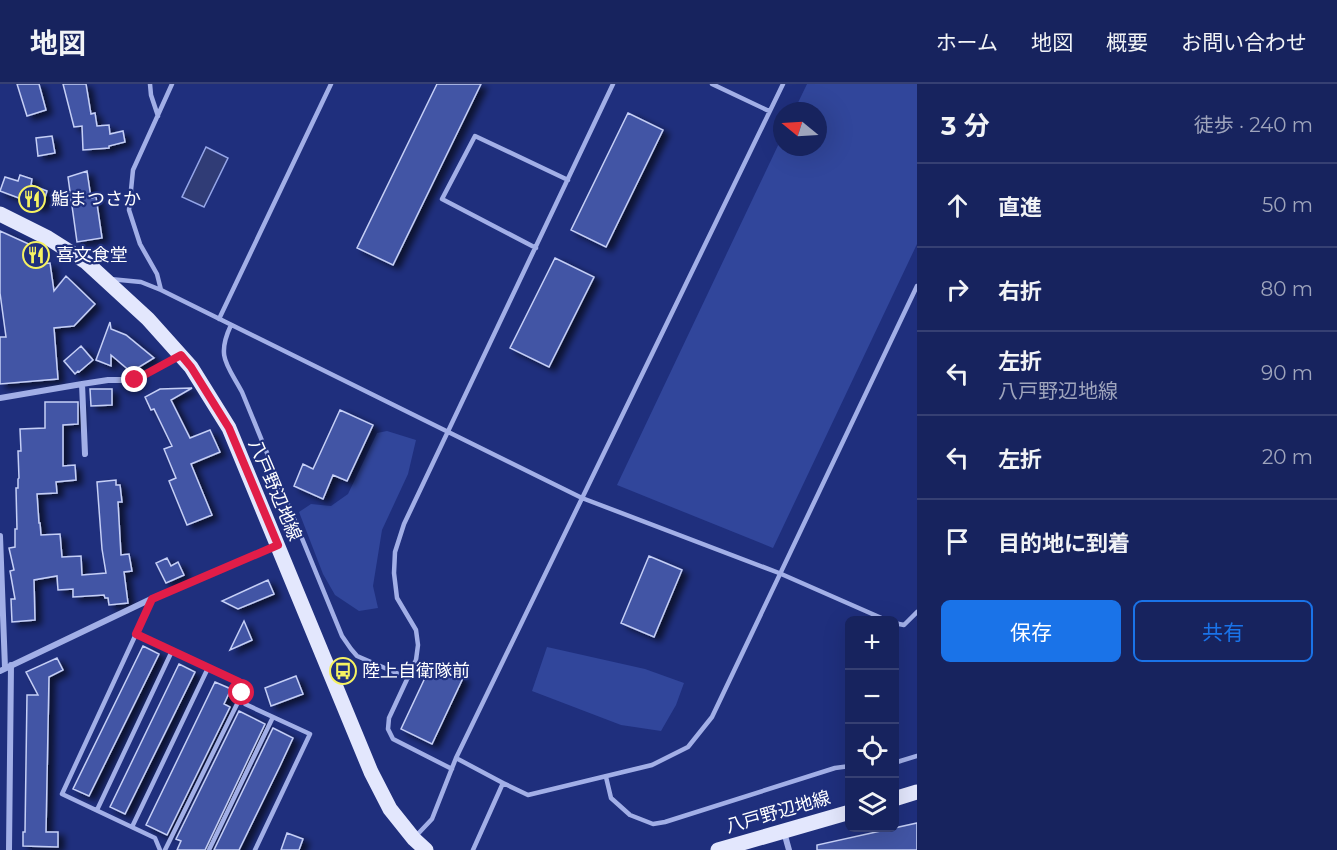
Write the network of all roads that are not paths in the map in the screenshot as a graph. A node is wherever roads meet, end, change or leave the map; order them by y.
1 (150, 84) edge
2 (172, 84) edge
3 (331, 84) edge
4 (613, 84) edge
5 (711, 84) edge
6 (783, 84) edge
7 (769, 111) junction
8 (158, 116) junction
9 (568, 180) junction
10 (0, 214) edge
11 (536, 248) junction
12 (105, 279) junction
13 (917, 286) edge
14 (161, 290) junction
15 (219, 319) junction
16 (231, 325) junction
17 (181, 355) junction
18 (82, 384) junction
19 (0, 398) edge
20 (448, 432) junction
21 (85, 454) dead end
22 (582, 498) junction
23 (0, 536) edge
24 (278, 545) junction
25 (779, 573) junction
26 (152, 599) junction
27 (917, 612) edge
28 (875, 616) edge
29 (899, 624) edge
30 (136, 634) junction
31 (172, 651) junction
32 (5, 668) edge
33 (208, 668) junction
34 (408, 678) junction
35 (242, 693) junction
36 (273, 717) junction
37 (917, 756) edge
38 (456, 758) junction
39 (899, 761) edge
40 (845, 767) edge
41 (452, 769) junction
42 (606, 777) junction
43 (503, 783) junction
44 (917, 792) edge
45 (899, 797) edge
46 (97, 810) junction
47 (845, 813) edge
48 (132, 827) junction
49 (784, 831) junction
50 (414, 839) junction
51 (9, 850) edge
52 (160, 850) edge
53 (165, 850) edge
54 (209, 850) edge
55 (255, 850) edge
56 (426, 850) edge
57 (473, 850) edge
58 (718, 850) edge
59 (789, 850) edge

1 - 8 lane
2 - 8 lane
3 - 15 lane
4 - 9 lane
5 - 7 lane
6 - 7 lane
7 - 22 lane
8 - 14 lane
9 - 11 lane
9 - 11 lane
10 - 12 main road, 八戸野辺地線
11 - 20 lane
12 - 14 lane
12 - 17 main road, 八戸野辺地線
13 - 25 lane
14 - 15 lane
15 - 16 lane
16 - 20 lane
16 - 34 lane
17 - 18 street
17 - 24 main road, 八戸野辺地線
18 - 19 street
18 - 21 street
20 - 22 lane
20 - 34 lane
22 - 25 lane
22 - 38 lane
23 - 32 street
24 - 26 street
24 - 50 main road, 八戸野辺地線
25 - 28 lane
25 - 42 lane
26 - 30 lane
26 - 32 street
27 - 29 lane
30 - 31 lane
30 - 46 lane
31 - 33 lane
31 - 46 lane
32 - 51 street
33 - 35 lane
33 - 48 lane
34 - 41 lane
35 - 36 lane
35 - 53 lane
36 - 54 lane
36 - 55 lane
37 - 39 lane
38 - 41 lane
38 - 43 lane
40 - 42 lane
41 - 50 lane
42 - 43 lane
43 - 57 lane
44 - 45 main road
46 - 48 lane
47 - 49 main road, 八戸野辺地線
48 - 52 lane
49 - 58 main road, 八戸野辺地線
49 - 59 street
50 - 56 main road, 八戸野辺地線

